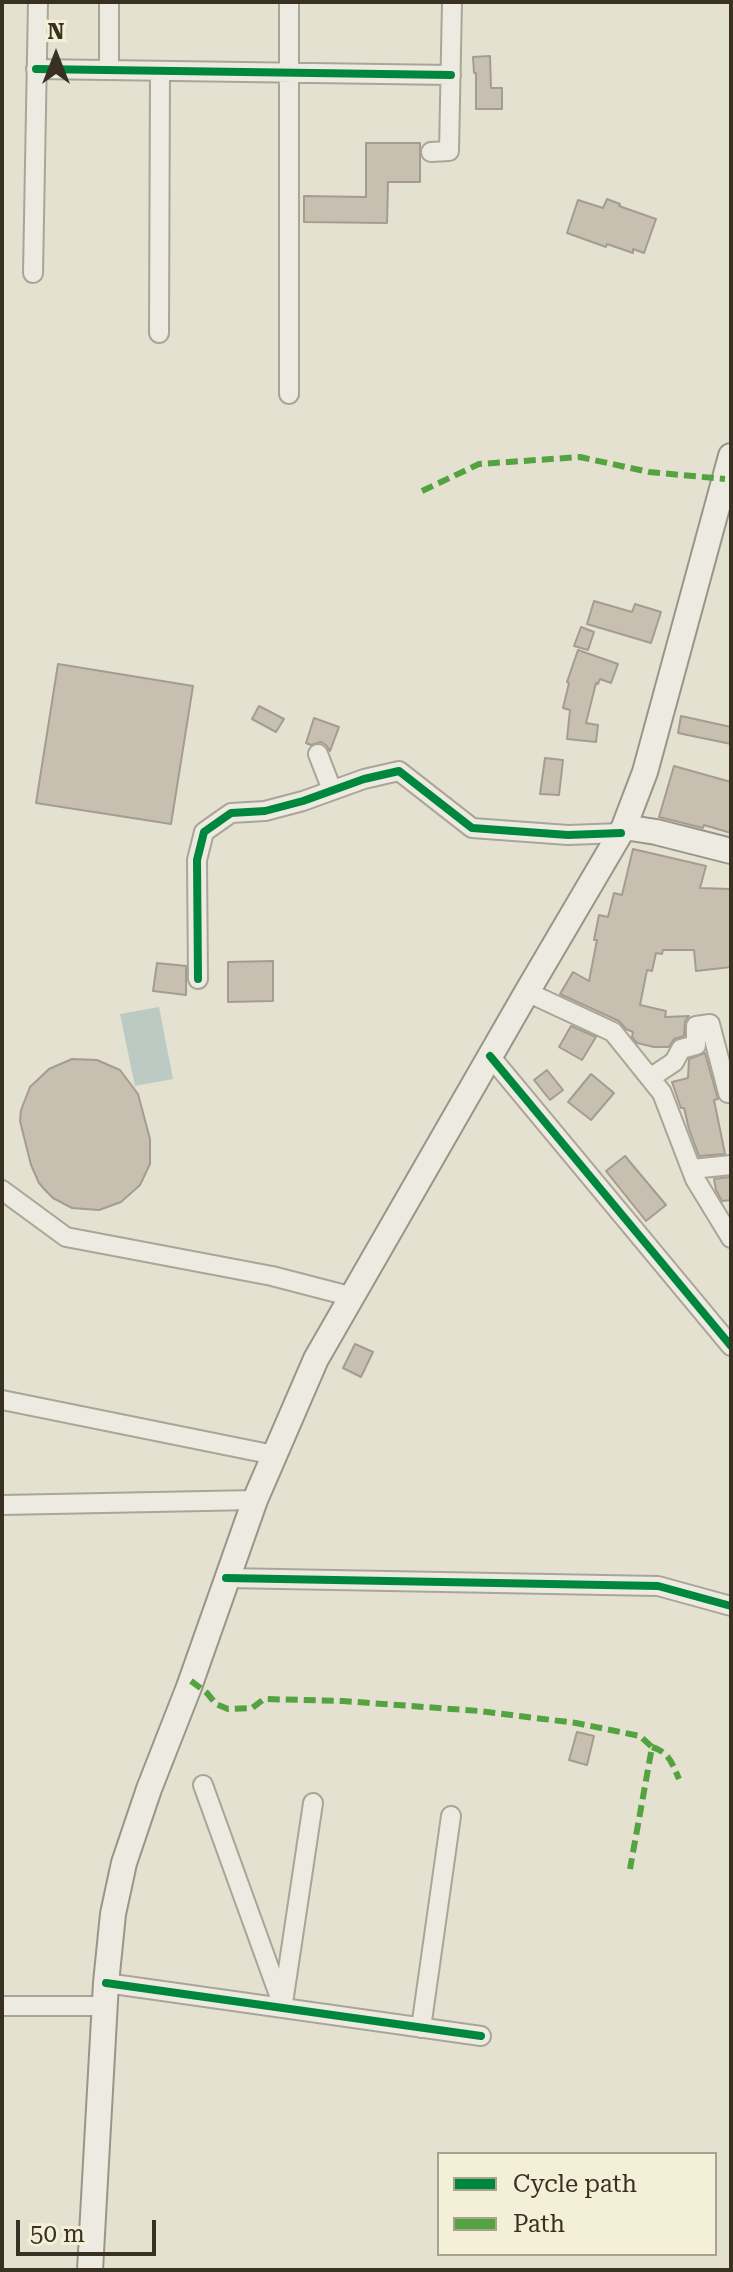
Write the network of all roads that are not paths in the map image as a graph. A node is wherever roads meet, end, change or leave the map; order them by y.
1 (38, 2) edge
2 (109, 2) edge
3 (289, 2) edge
4 (452, 2) edge
5 (36, 69) junction
6 (109, 70) junction
7 (160, 71) junction
8 (289, 73) junction
9 (451, 75) junction
10 (431, 152) dead end
11 (33, 273) dead end
12 (159, 333) dead end
13 (289, 394) dead end
14 (731, 456) edge
15 (318, 754) dead end
16 (332, 790) junction
17 (622, 830) junction
18 (731, 851) edge
19 (198, 979) dead end
20 (527, 992) junction
21 (490, 1056) junction
22 (650, 1078) junction
23 (731, 1093) edge
24 (731, 1165) edge
25 (692, 1169) junction
26 (2, 1190) edge
27 (731, 1238) edge
28 (353, 1297) junction
29 (731, 1346) edge
30 (2, 1400) edge
31 (274, 1455) junction
32 (255, 1500) junction
33 (2, 1505) edge
34 (226, 1578) junction
35 (731, 1606) edge
36 (203, 1785) dead end
37 (313, 1803) dead end
38 (451, 1816) dead end
39 (106, 1994) junction
40 (2, 2006) edge
41 (283, 2006) junction
42 (421, 2028) junction
43 (481, 2036) dead end
44 (90, 2270) edge

1 - 5 street
2 - 6 street
3 - 8 street
4 - 9 street
5 - 6 street
5 - 11 street
6 - 7 street
7 - 8 street
7 - 12 street
8 - 9 street
8 - 13 street
9 - 10 street
14 - 17 main road
15 - 16 street
16 - 17 street
16 - 19 street
17 - 18 main road
17 - 20 main road
20 - 21 main road
20 - 22 street
21 - 28 main road
21 - 29 street
22 - 23 street
22 - 25 street
24 - 25 street
25 - 27 street
26 - 28 street
28 - 31 main road
30 - 31 street
31 - 32 main road
32 - 33 street
32 - 34 main road
34 - 35 street
34 - 39 main road
36 - 41 street
37 - 41 street
38 - 42 street
39 - 40 street
39 - 41 street
39 - 44 main road
41 - 42 street
42 - 43 street

